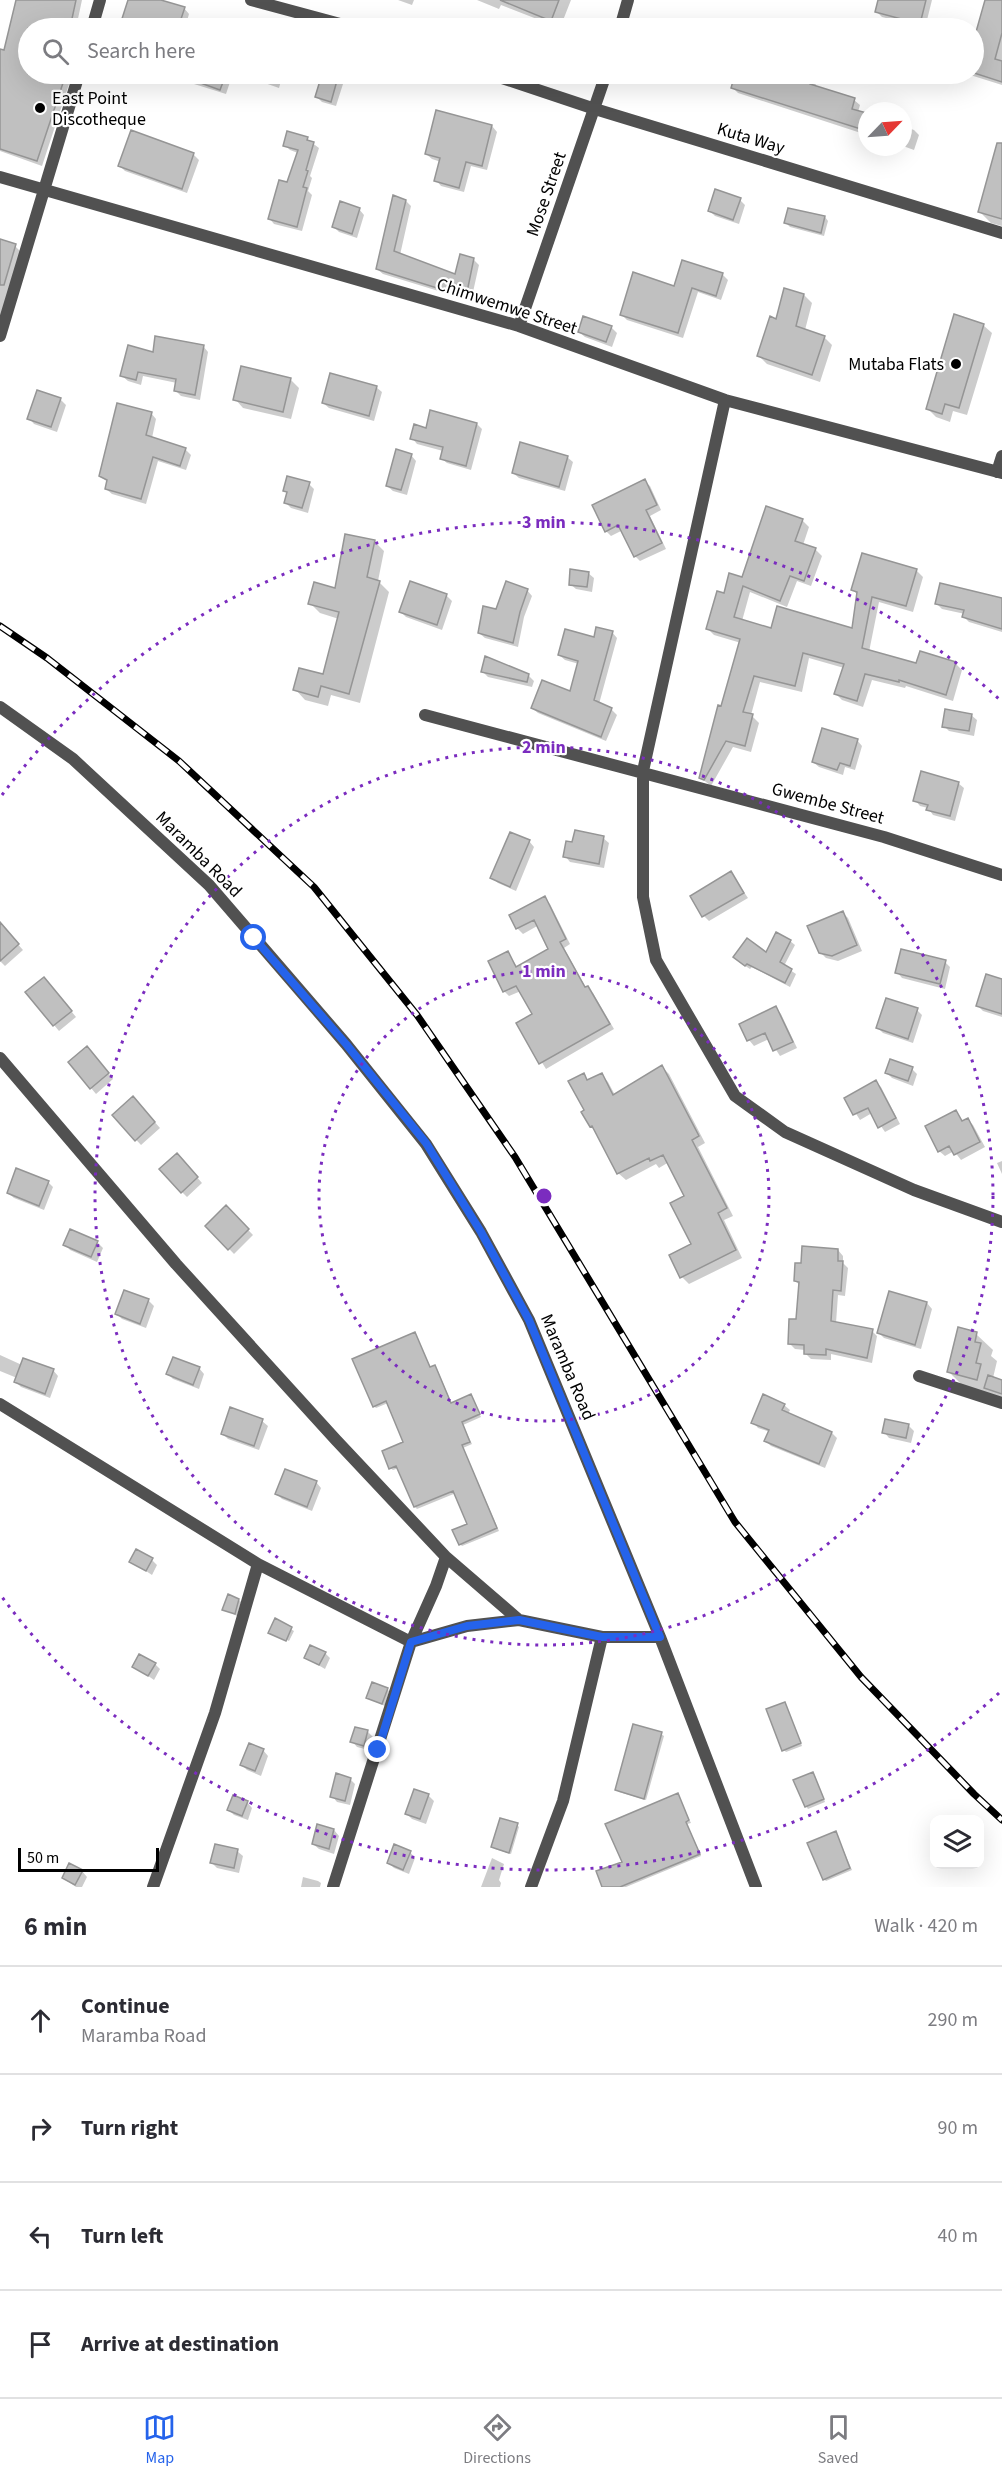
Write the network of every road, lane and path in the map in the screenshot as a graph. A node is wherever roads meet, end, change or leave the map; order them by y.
1 (100, 0) edge
2 (251, 0) edge
3 (628, 0) edge
4 (95, 18) edge
5 (318, 18) edge
6 (623, 18) edge
7 (75, 84) edge
8 (520, 84) edge
9 (603, 84) edge
10 (595, 109) junction
11 (0, 177) edge
12 (45, 189) junction
13 (1002, 233) edge
14 (519, 326) junction
15 (0, 336) edge
16 (725, 400) junction
17 (1002, 456) edge
18 (1000, 473) edge
19 (0, 707) edge
20 (425, 715) dead end
21 (642, 771) junction
22 (1002, 875) edge
23 (0, 1058) edge
24 (1002, 1222) edge
25 (919, 1376) dead end
26 (1002, 1403) edge
27 (0, 1404) edge
28 (446, 1557) junction
29 (258, 1564) junction
30 (519, 1620) junction
31 (602, 1637) junction
32 (660, 1637) junction
33 (411, 1642) junction
34 (153, 1887) edge
35 (333, 1887) edge
36 (531, 1887) edge
37 (756, 1887) edge

1 - 4 street
2 - 5 street
3 - 6 street
7 - 12 street
8 - 10 street, Kuta Way
9 - 10 street, Mose Street
10 - 13 street, Kuta Way
10 - 14 street, Mose Street
11 - 12 street, Chimwemwe Street
12 - 14 street, Chimwemwe Street
12 - 15 street
14 - 16 street, Chimwemwe Street
16 - 18 street, Chimwemwe Street
16 - 21 street
17 - 18 street
19 - 32 street, Maramba Road
20 - 21 street, Gwembe Street
21 - 22 street, Gwembe Street
21 - 24 street
23 - 28 street
25 - 26 street
27 - 29 street
28 - 30 street
28 - 33 street
29 - 33 street
29 - 34 street
30 - 31 street
30 - 33 street
31 - 32 street
31 - 36 street
32 - 37 street, Maramba Road
33 - 35 street

